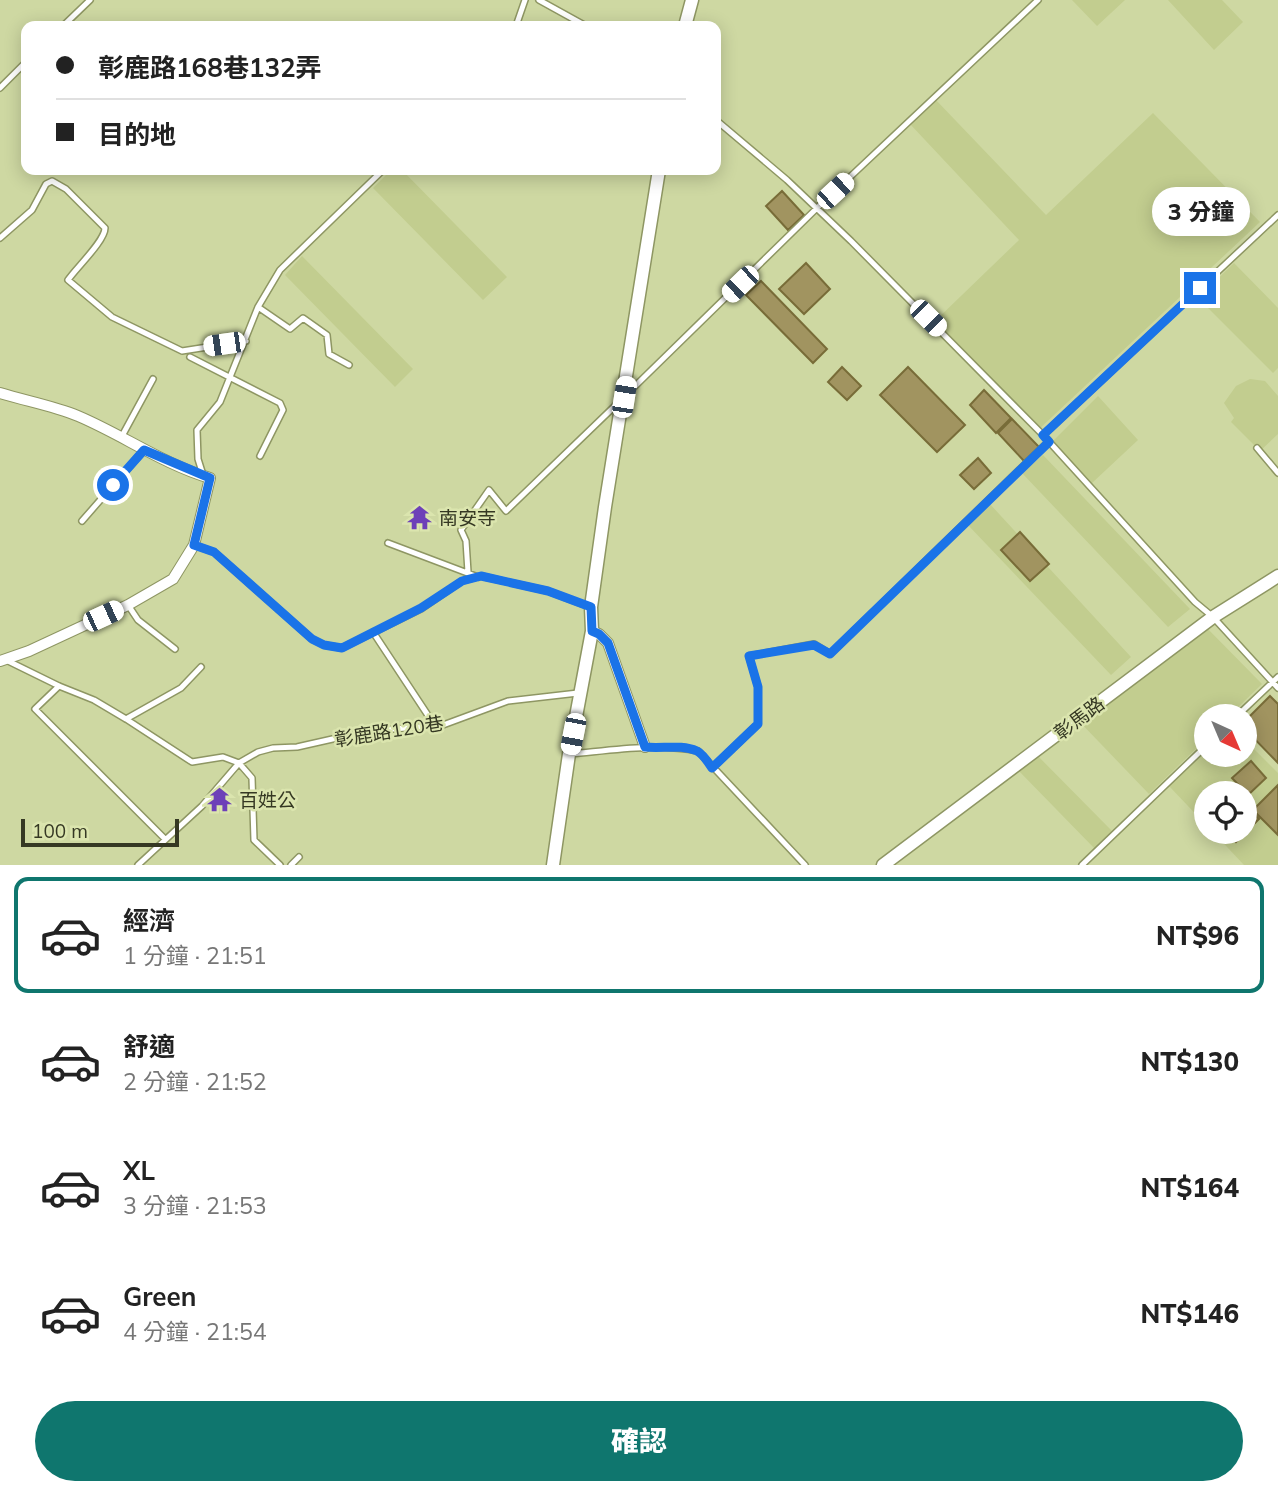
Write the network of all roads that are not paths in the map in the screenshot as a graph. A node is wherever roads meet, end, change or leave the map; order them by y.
1 (90, 0) edge
2 (525, 0) edge
3 (539, 0) edge
4 (692, 0) edge
5 (1038, 0) edge
6 (68, 21) edge
7 (518, 21) edge
8 (577, 21) edge
9 (686, 21) edge
10 (21, 67) edge
11 (0, 88) edge
12 (721, 125) edge
13 (378, 175) edge
14 (658, 175) edge
15 (817, 208) junction
16 (1278, 215) edge
17 (0, 238) edge
18 (258, 307) junction
19 (246, 341) junction
20 (190, 357) dead end
21 (349, 365) dead end
22 (231, 378) junction
23 (153, 379) dead end
24 (0, 393) edge
25 (624, 397) junction
26 (1043, 435) junction
27 (122, 436) junction
28 (1049, 442) junction
29 (1257, 448) dead end
30 (144, 450) junction
31 (260, 456) dead end
32 (1278, 472) edge
33 (207, 477) junction
34 (82, 521) dead end
35 (388, 543) dead end
36 (194, 545) junction
37 (468, 572) junction
38 (1278, 576) edge
39 (478, 577) junction
40 (128, 605) junction
41 (591, 607) junction
42 (1213, 617) junction
43 (592, 631) junction
44 (373, 632) junction
45 (175, 649) dead end
46 (1, 658) edge
47 (201, 667) dead end
48 (1278, 677) edge
49 (1272, 682) junction
50 (59, 686) junction
51 (1278, 688) edge
52 (580, 693) junction
53 (1249, 704) edge
54 (126, 719) junction
55 (435, 726) junction
56 (645, 747) junction
57 (569, 754) junction
58 (1194, 758) edge
59 (239, 763) junction
60 (712, 768) junction
61 (165, 839) junction
62 (299, 857) dead end
63 (138, 865) edge
64 (280, 865) edge
65 (291, 865) edge
66 (553, 865) edge
67 (805, 865) edge
68 (883, 865) edge
69 (1082, 865) edge

1 - 6 lane
2 - 7 lane
3 - 8 lane
4 - 9 street
5 - 15 lane
10 - 11 lane
12 - 15 lane
13 - 18 lane
14 - 25 street
15 - 25 lane
15 - 26 lane
16 - 26 lane
17 - 19 lane
18 - 19 lane
18 - 21 lane
19 - 22 lane
20 - 22 lane
22 - 31 lane
22 - 33 lane
23 - 27 lane
24 - 27 street
25 - 37 lane
25 - 41 street
26 - 28 lane
27 - 30 street
28 - 42 lane
28 - 60 lane
29 - 32 lane
30 - 33 street
30 - 34 lane
33 - 36 street
35 - 37 lane
36 - 40 street
36 - 44 lane
37 - 39 lane
38 - 42 street, 彰馬路
39 - 41 lane
39 - 44 lane
40 - 45 lane
40 - 46 street
41 - 43 street
42 - 49 lane
42 - 68 street, 彰馬路
43 - 52 street
43 - 56 street
44 - 55 lane
46 - 50 lane
47 - 54 lane
48 - 49 lane
49 - 51 lane
49 - 53 lane
50 - 54 lane
50 - 61 lane
52 - 55 lane, 彰鹿路120巷
52 - 57 street
54 - 59 lane
55 - 59 lane, 彰鹿路120巷
56 - 57 lane
56 - 60 lane
57 - 66 street
58 - 69 lane
59 - 61 lane
59 - 64 lane
60 - 67 lane
61 - 63 lane
62 - 65 lane

